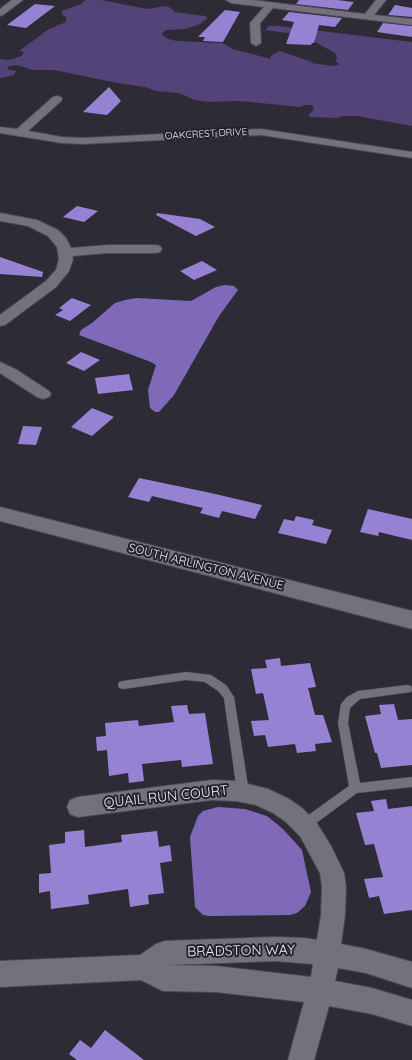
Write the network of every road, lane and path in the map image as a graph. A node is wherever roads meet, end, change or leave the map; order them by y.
1 (18, 0) edge
2 (231, 0) edge
3 (381, 0) edge
4 (271, 5) junction
5 (0, 13) edge
6 (368, 16) junction
7 (412, 22) edge
8 (256, 43) dead end
9 (57, 99) dead end
10 (0, 130) edge
11 (19, 133) junction
12 (412, 155) edge
13 (0, 217) edge
14 (155, 249) dead end
15 (66, 252) junction
16 (0, 322) edge
17 (0, 367) edge
18 (43, 394) dead end
19 (0, 514) edge
20 (412, 620) edge
21 (123, 685) dead end
22 (407, 689) dead end
23 (412, 782) edge
24 (355, 788) junction
25 (243, 792) junction
26 (78, 807) dead end
27 (304, 825) junction
28 (144, 967) junction
29 (324, 972) junction
30 (0, 974) edge
31 (412, 975) edge
32 (412, 1013) edge
33 (301, 1060) edge

1 - 5 street
2 - 4 street
3 - 6 street
4 - 6 street
4 - 8 street
6 - 7 street
9 - 11 street
10 - 11 street, OAKCREST DRIVE
11 - 12 street, OAKCREST DRIVE
13 - 15 street
14 - 15 street
15 - 16 street
17 - 18 street
19 - 20 main road, SOUTH ARLINGTON AVENUE
21 - 25 lane
22 - 24 lane
23 - 24 lane
24 - 27 lane
25 - 26 street, QUAIL RUN COURT
25 - 27 street, QUAIL RUN COURT
27 - 29 street, QUAIL RUN COURT
28 - 29 street, BRADSTON WAY
28 - 29 street, BRADSTON WAY
28 - 30 street
29 - 31 street, BRADSTON WAY
29 - 32 street, BRADSTON WAY
29 - 33 street, QUAIL RUN COURT

